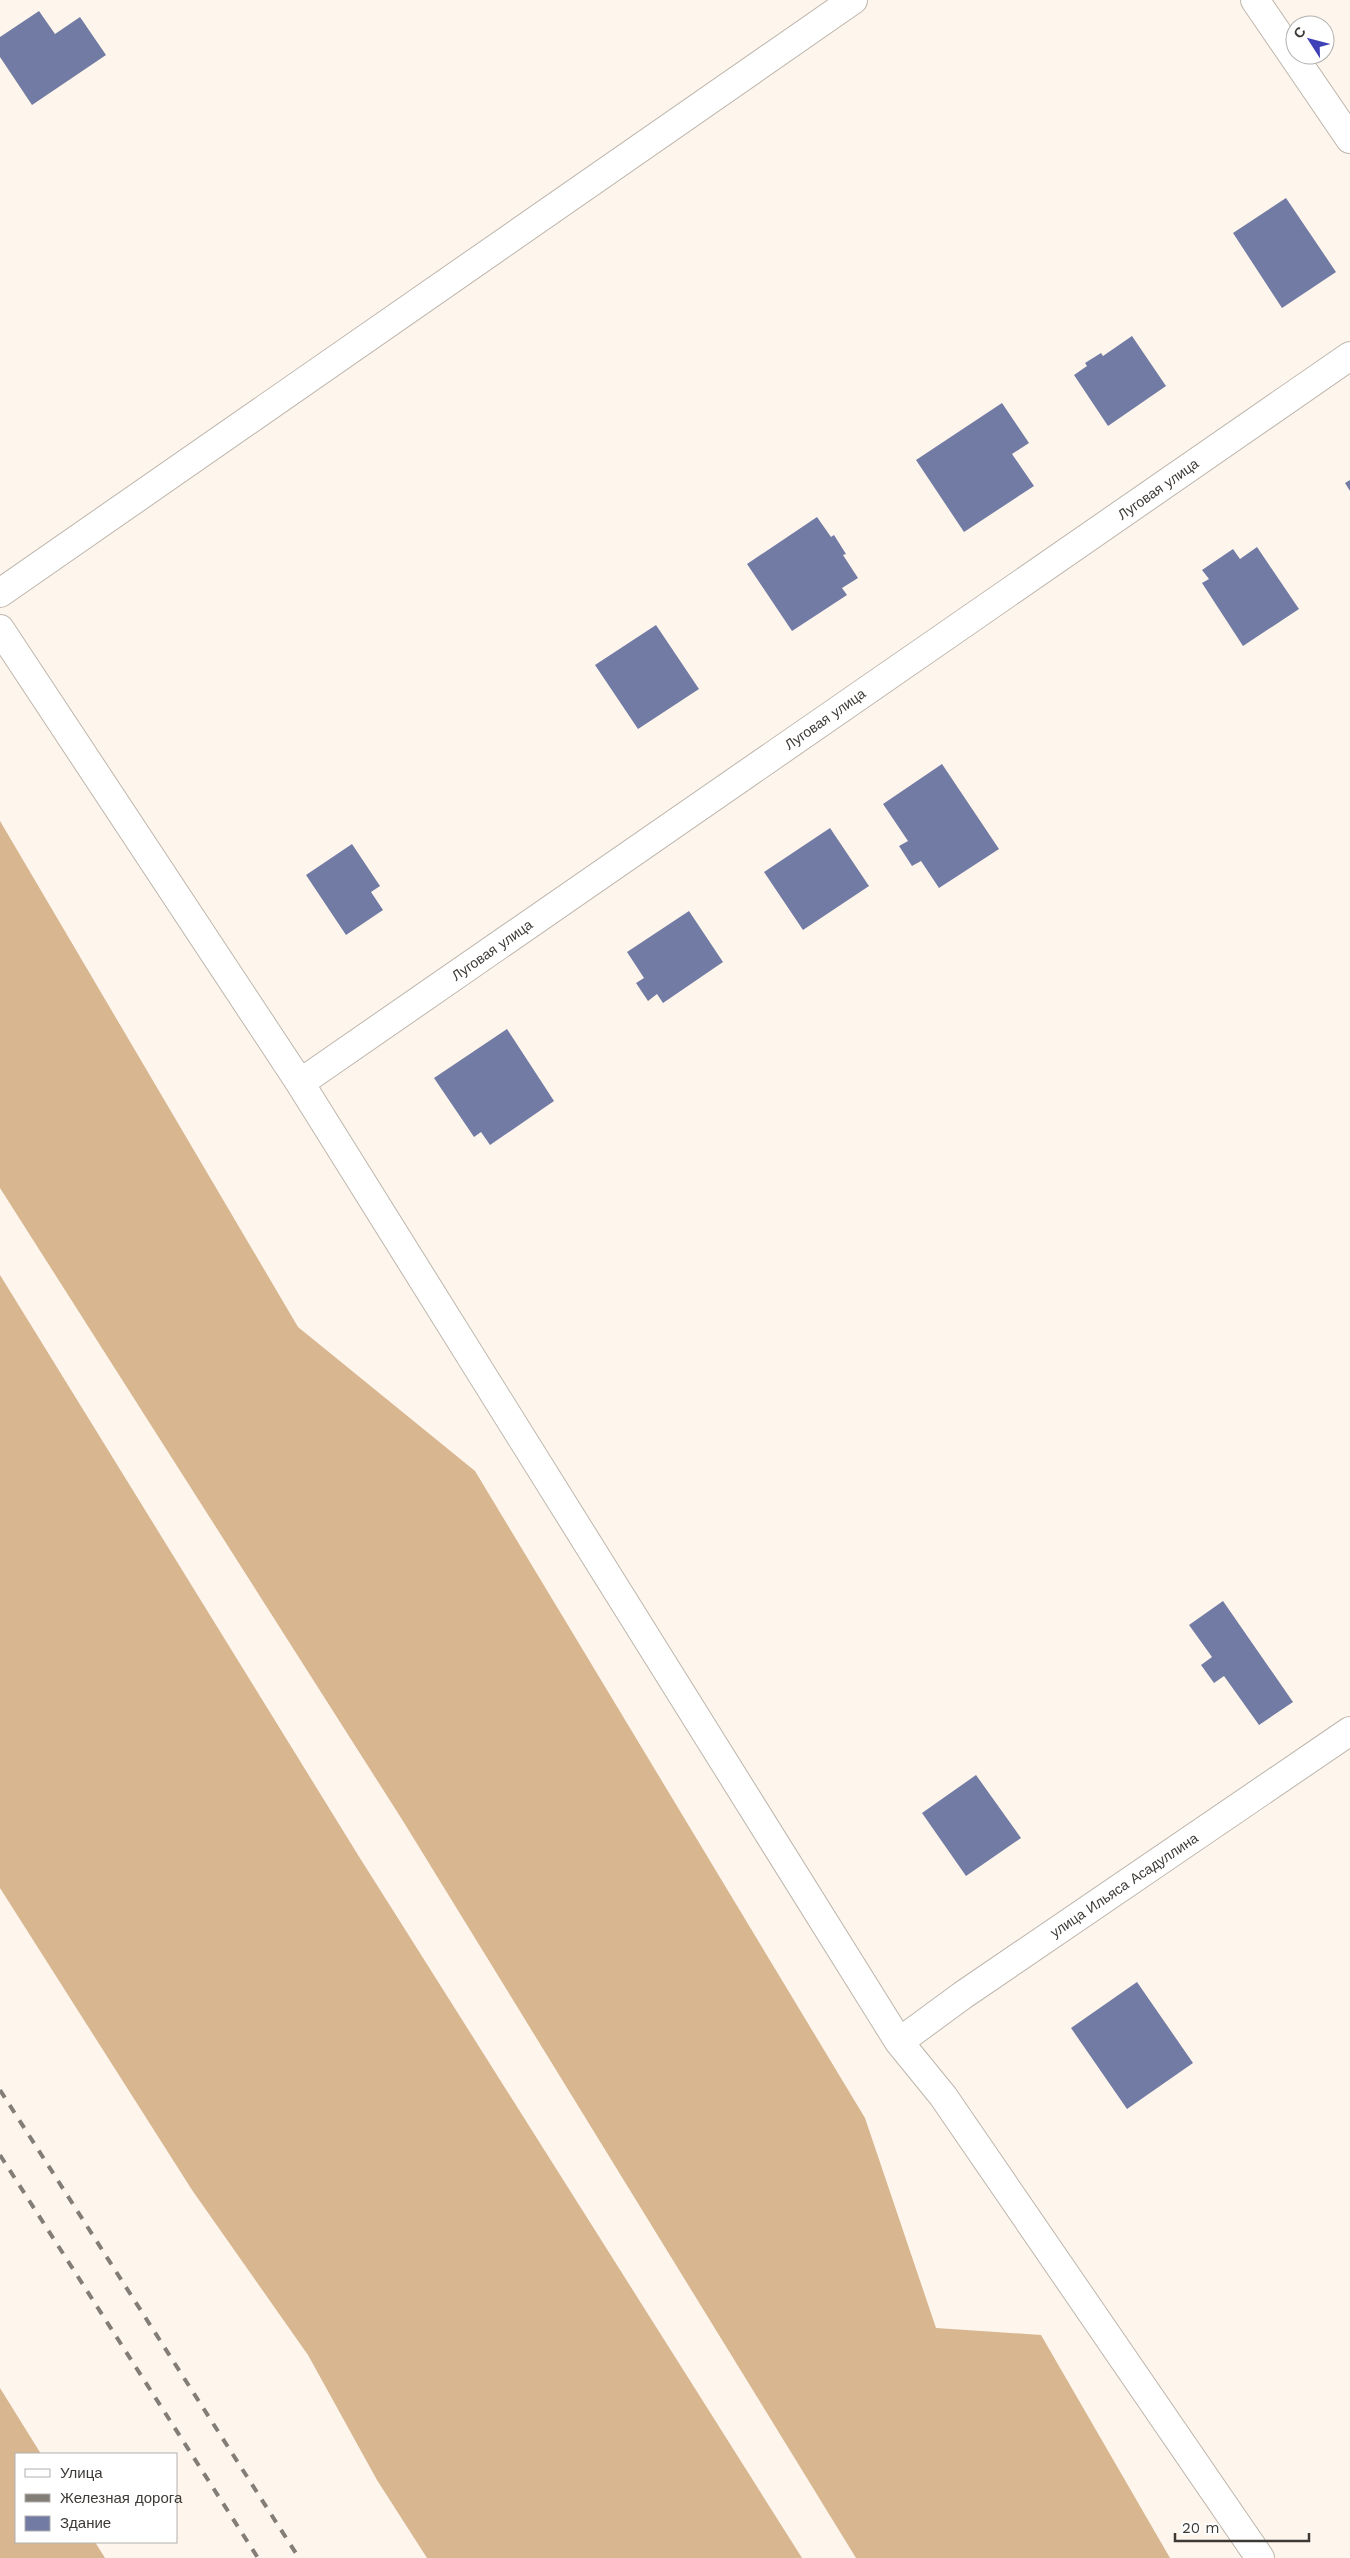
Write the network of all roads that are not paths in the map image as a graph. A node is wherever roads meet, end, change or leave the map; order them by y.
1 (853, 0) edge
2 (1254, 0) edge
3 (1350, 139) edge
4 (1350, 356) edge
5 (0, 593) edge
6 (0, 629) edge
7 (300, 1083) junction
8 (1350, 1731) edge
9 (899, 2042) junction
10 (1260, 2558) edge

1 - 5 street
2 - 3 street
4 - 7 street, Луговая улица
6 - 7 street
7 - 9 street
8 - 9 street, улица Ильяса Асадуллина
9 - 10 street

